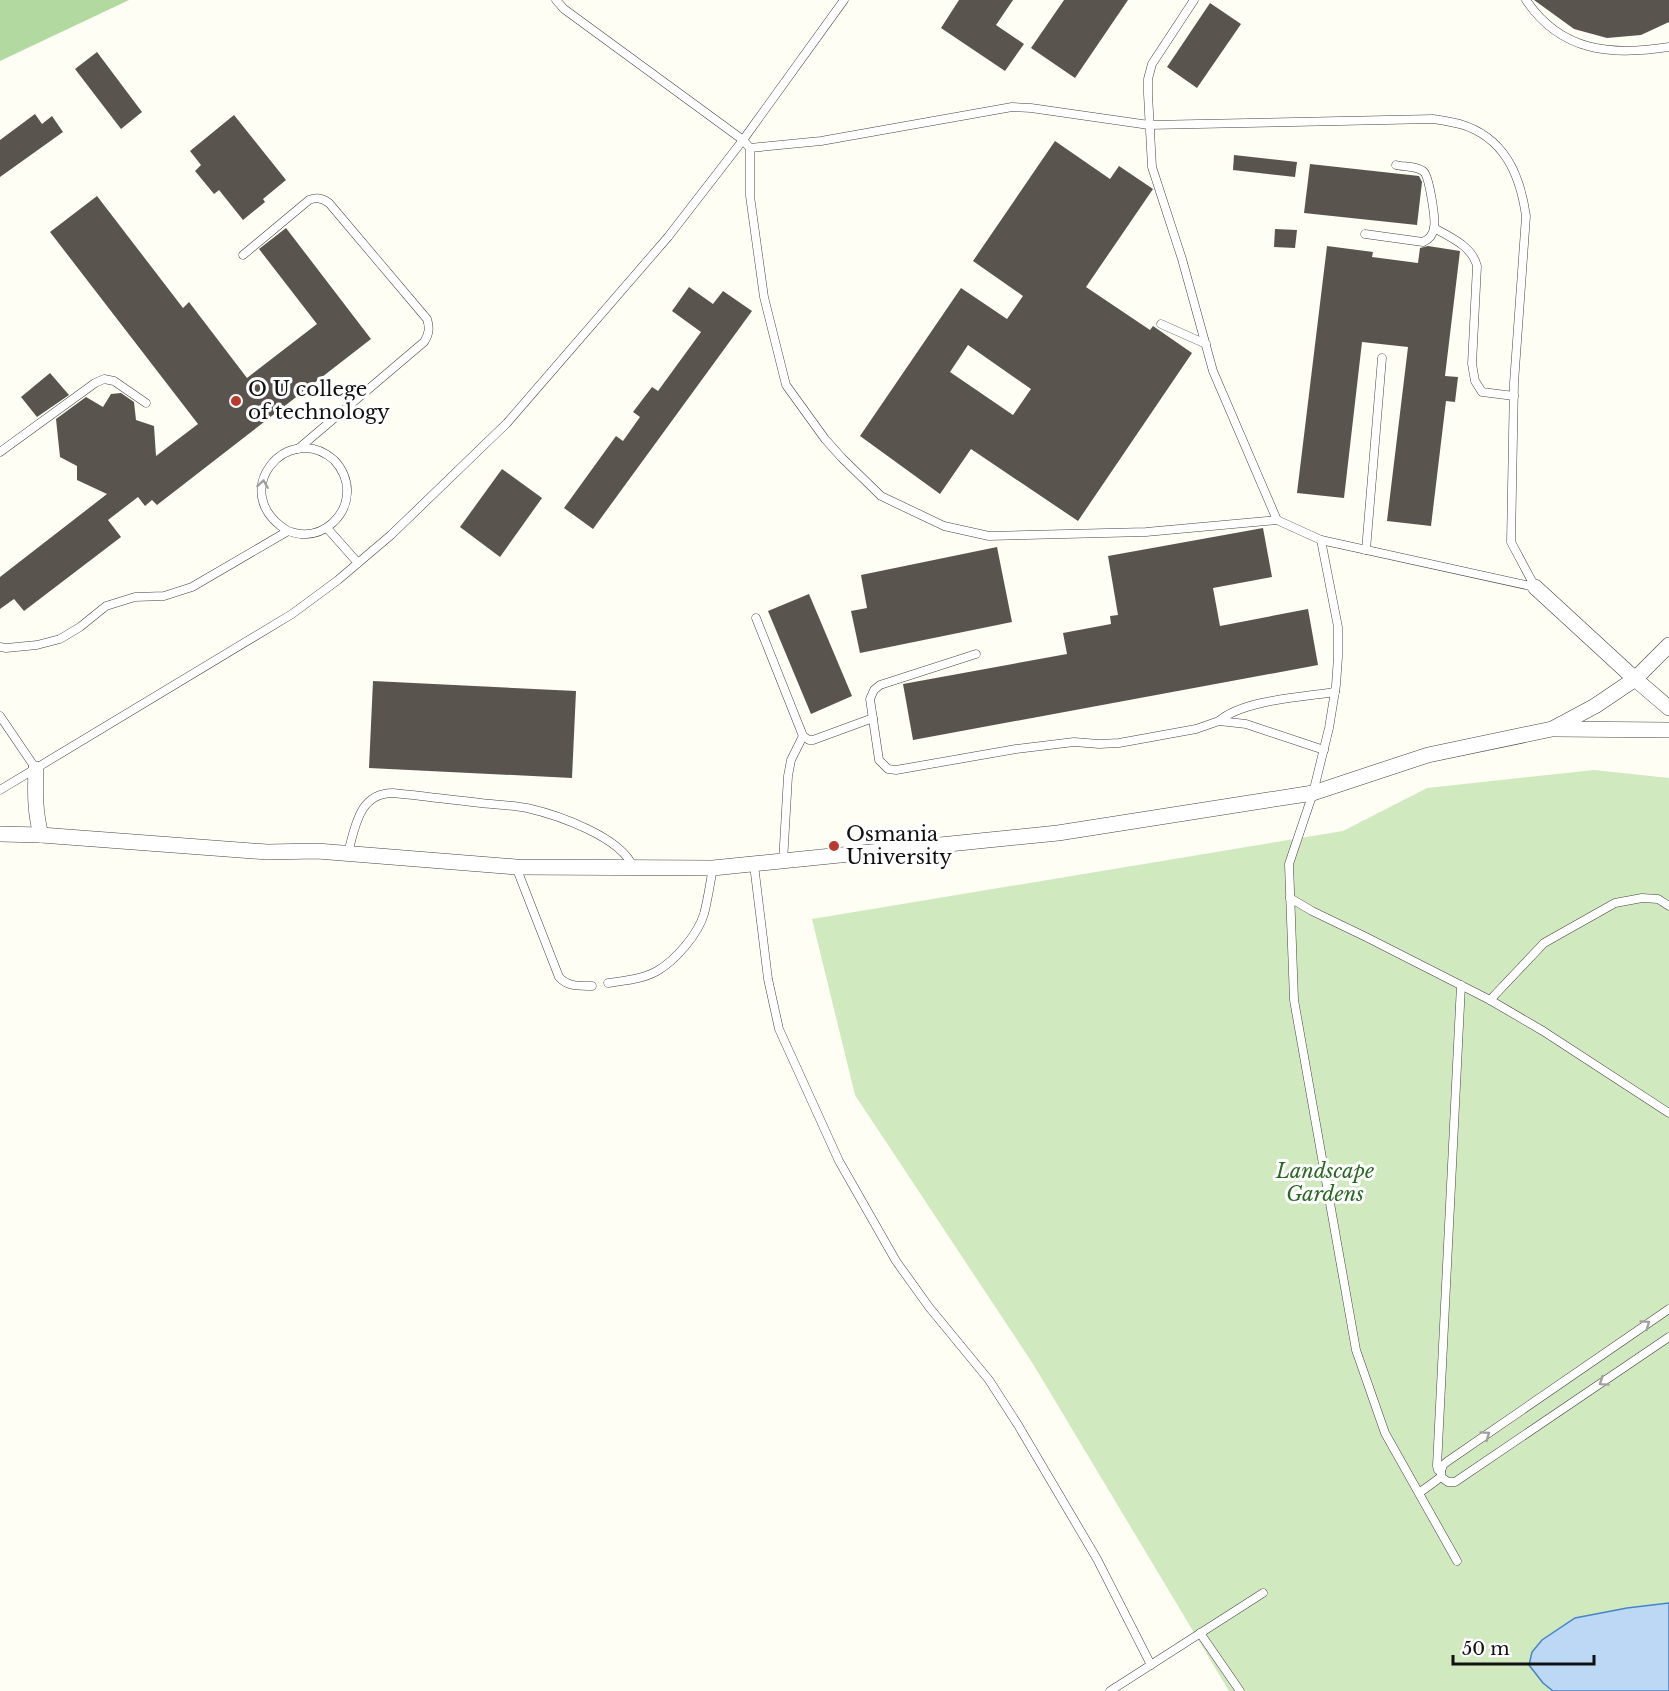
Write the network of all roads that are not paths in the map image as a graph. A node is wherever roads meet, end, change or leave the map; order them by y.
1 (556, 0) edge
2 (843, 0) edge
3 (1194, 0) edge
4 (1526, 0) edge
5 (1669, 48) edge
6 (1149, 124) junction
7 (743, 140) junction
8 (750, 148) junction
9 (1396, 165) dead end
10 (1434, 228) junction
11 (1365, 234) dead end
12 (243, 255) dead end
13 (1161, 324) dead end
14 (1206, 344) junction
15 (1382, 358) dead end
16 (1514, 396) junction
17 (146, 403) dead end
18 (298, 448) junction
19 (0, 452) edge
20 (1277, 520) junction
21 (327, 528) junction
22 (288, 531) junction
23 (1321, 540) junction
24 (1366, 550) junction
25 (358, 563) junction
26 (1535, 587) junction
27 (756, 618) dead end
28 (1669, 645) edge
29 (0, 647) edge
30 (976, 654) dead end
31 (1635, 679) junction
32 (1335, 693) junction
33 (1669, 708) edge
34 (0, 716) edge
35 (873, 718) junction
36 (1219, 721) junction
37 (1552, 729) junction
38 (1669, 730) edge
39 (803, 736) junction
40 (1324, 750) junction
41 (36, 769) junction
42 (0, 790) edge
43 (1313, 793) junction
44 (0, 834) edge
45 (41, 835) junction
46 (348, 853) junction
47 (783, 862) junction
48 (754, 865) junction
49 (516, 867) junction
50 (634, 868) junction
51 (713, 868) junction
52 (1290, 898) junction
53 (1669, 906) edge
54 (608, 983) dead end
55 (1461, 985) junction
56 (592, 986) dead end
57 (1490, 1000) junction
58 (1669, 1113) edge
59 (1669, 1309) edge
60 (1669, 1337) edge
61 (1441, 1474) junction
62 (1419, 1493) junction
63 (1457, 1561) dead end
64 (1263, 1593) dead end
65 (1200, 1633) junction
66 (1151, 1665) junction
67 (1110, 1691) edge
68 (1240, 1691) edge

1 - 7 lane
2 - 7 lane
3 - 6 lane
4 - 5 lane
6 - 8 lane
6 - 14 lane
6 - 16 lane
7 - 8 lane
7 - 25 lane
8 - 20 lane
9 - 10 lane
10 - 11 lane
10 - 16 lane
12 - 18 lane
13 - 14 lane
14 - 20 lane
15 - 24 lane
16 - 26 lane
17 - 19 lane
18 - 21 lane
22 -> 18 lane
20 - 23 lane
21 - 22 lane
21 - 25 lane
22 - 29 lane
23 - 24 lane
23 - 32 lane
24 - 26 lane
25 - 41 lane
26 - 31 street
27 - 39 lane
28 - 31 street
30 - 35 lane
31 - 33 street
31 - 37 street
32 - 36 lane
32 - 40 lane
34 - 41 lane
35 - 36 lane
35 - 39 lane
36 - 40 lane
37 - 38 street
37 - 43 street
39 - 47 lane
40 - 43 lane
41 - 42 lane
41 - 45 street
43 - 47 street
43 - 52 lane
44 - 45 street
45 - 46 street
46 - 49 street
46 - 50 lane
47 - 48 street
48 - 51 street
48 - 66 lane
49 - 50 street
49 - 56 lane
50 - 51 street
51 - 54 lane
52 - 55 lane
52 - 62 lane
53 - 57 lane
55 - 57 lane
55 - 61 lane
57 - 58 lane
61 -> 59 lane
60 -> 61 lane
61 - 62 lane
62 - 63 lane
64 - 65 lane
65 - 66 lane
65 - 68 lane
66 - 67 lane

